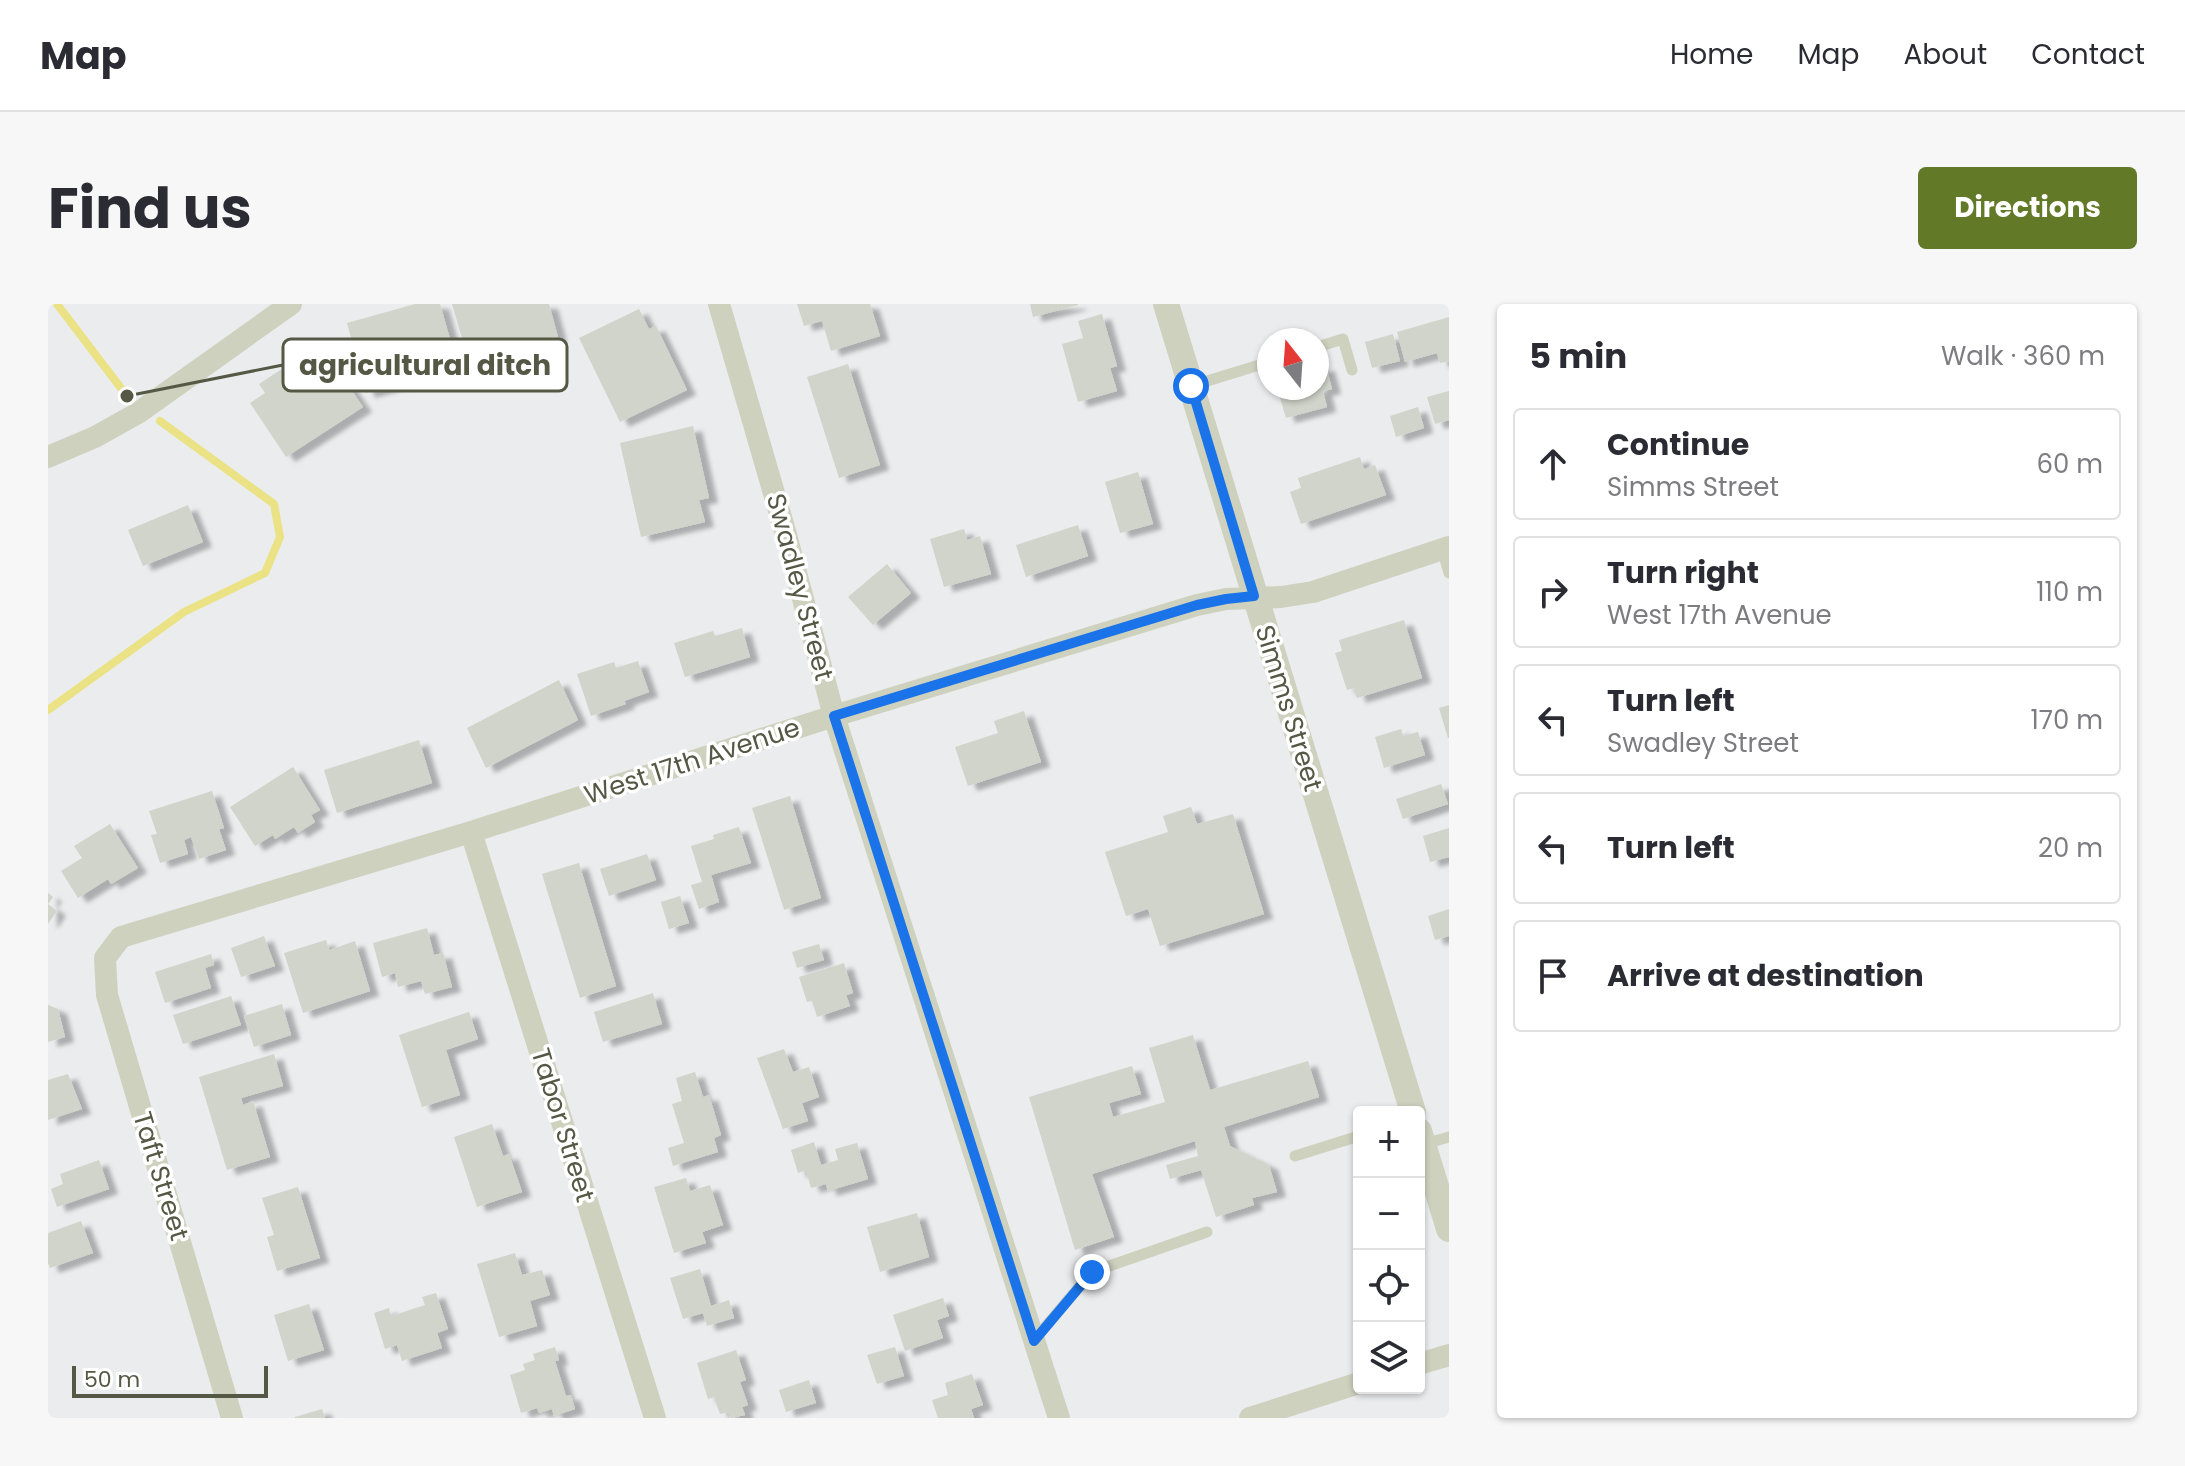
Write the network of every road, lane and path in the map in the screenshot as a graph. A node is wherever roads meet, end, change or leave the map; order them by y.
1 (291, 304) edge
2 (719, 304) edge
3 (1166, 304) edge
4 (1329, 343) edge
5 (1257, 366) edge
6 (1352, 370) dead end
7 (1191, 386) junction
8 (48, 457) edge
9 (1445, 548) edge
10 (1449, 573) edge
11 (1254, 596) junction
12 (834, 716) junction
13 (471, 832) junction
14 (121, 937) joint
15 (1411, 1106) edge
16 (1449, 1137) edge
17 (1353, 1138) edge
18 (1425, 1138) edge
19 (1425, 1151) edge
20 (1295, 1156) dead end
21 (1449, 1229) edge
22 (1207, 1232) dead end
23 (1034, 1341) junction
24 (1449, 1355) edge
25 (1425, 1362) edge
26 (1353, 1385) edge
27 (232, 1418) edge
28 (655, 1418) edge
29 (1059, 1418) edge
30 (1250, 1418) edge

1 - 8 street
2 - 12 street, Swadley Street
3 - 7 street, Simms Street
4 - 6 lane
5 - 7 lane
7 - 11 street, Simms Street
9 - 10 lane
9 - 11 street, West 17th Avenue
11 - 12 street, West 17th Avenue
11 - 15 street, Simms Street
12 - 13 street, West 17th Avenue
12 - 23 street, Swadley Street
13 - 14 street, West 17th Avenue
13 - 28 street, Tabor Street
14 - 27 street, Taft Street
16 - 18 lane
17 - 20 lane
19 - 21 street
22 - 23 lane
23 - 29 street, Swadley Street
24 - 25 street
26 - 30 street

